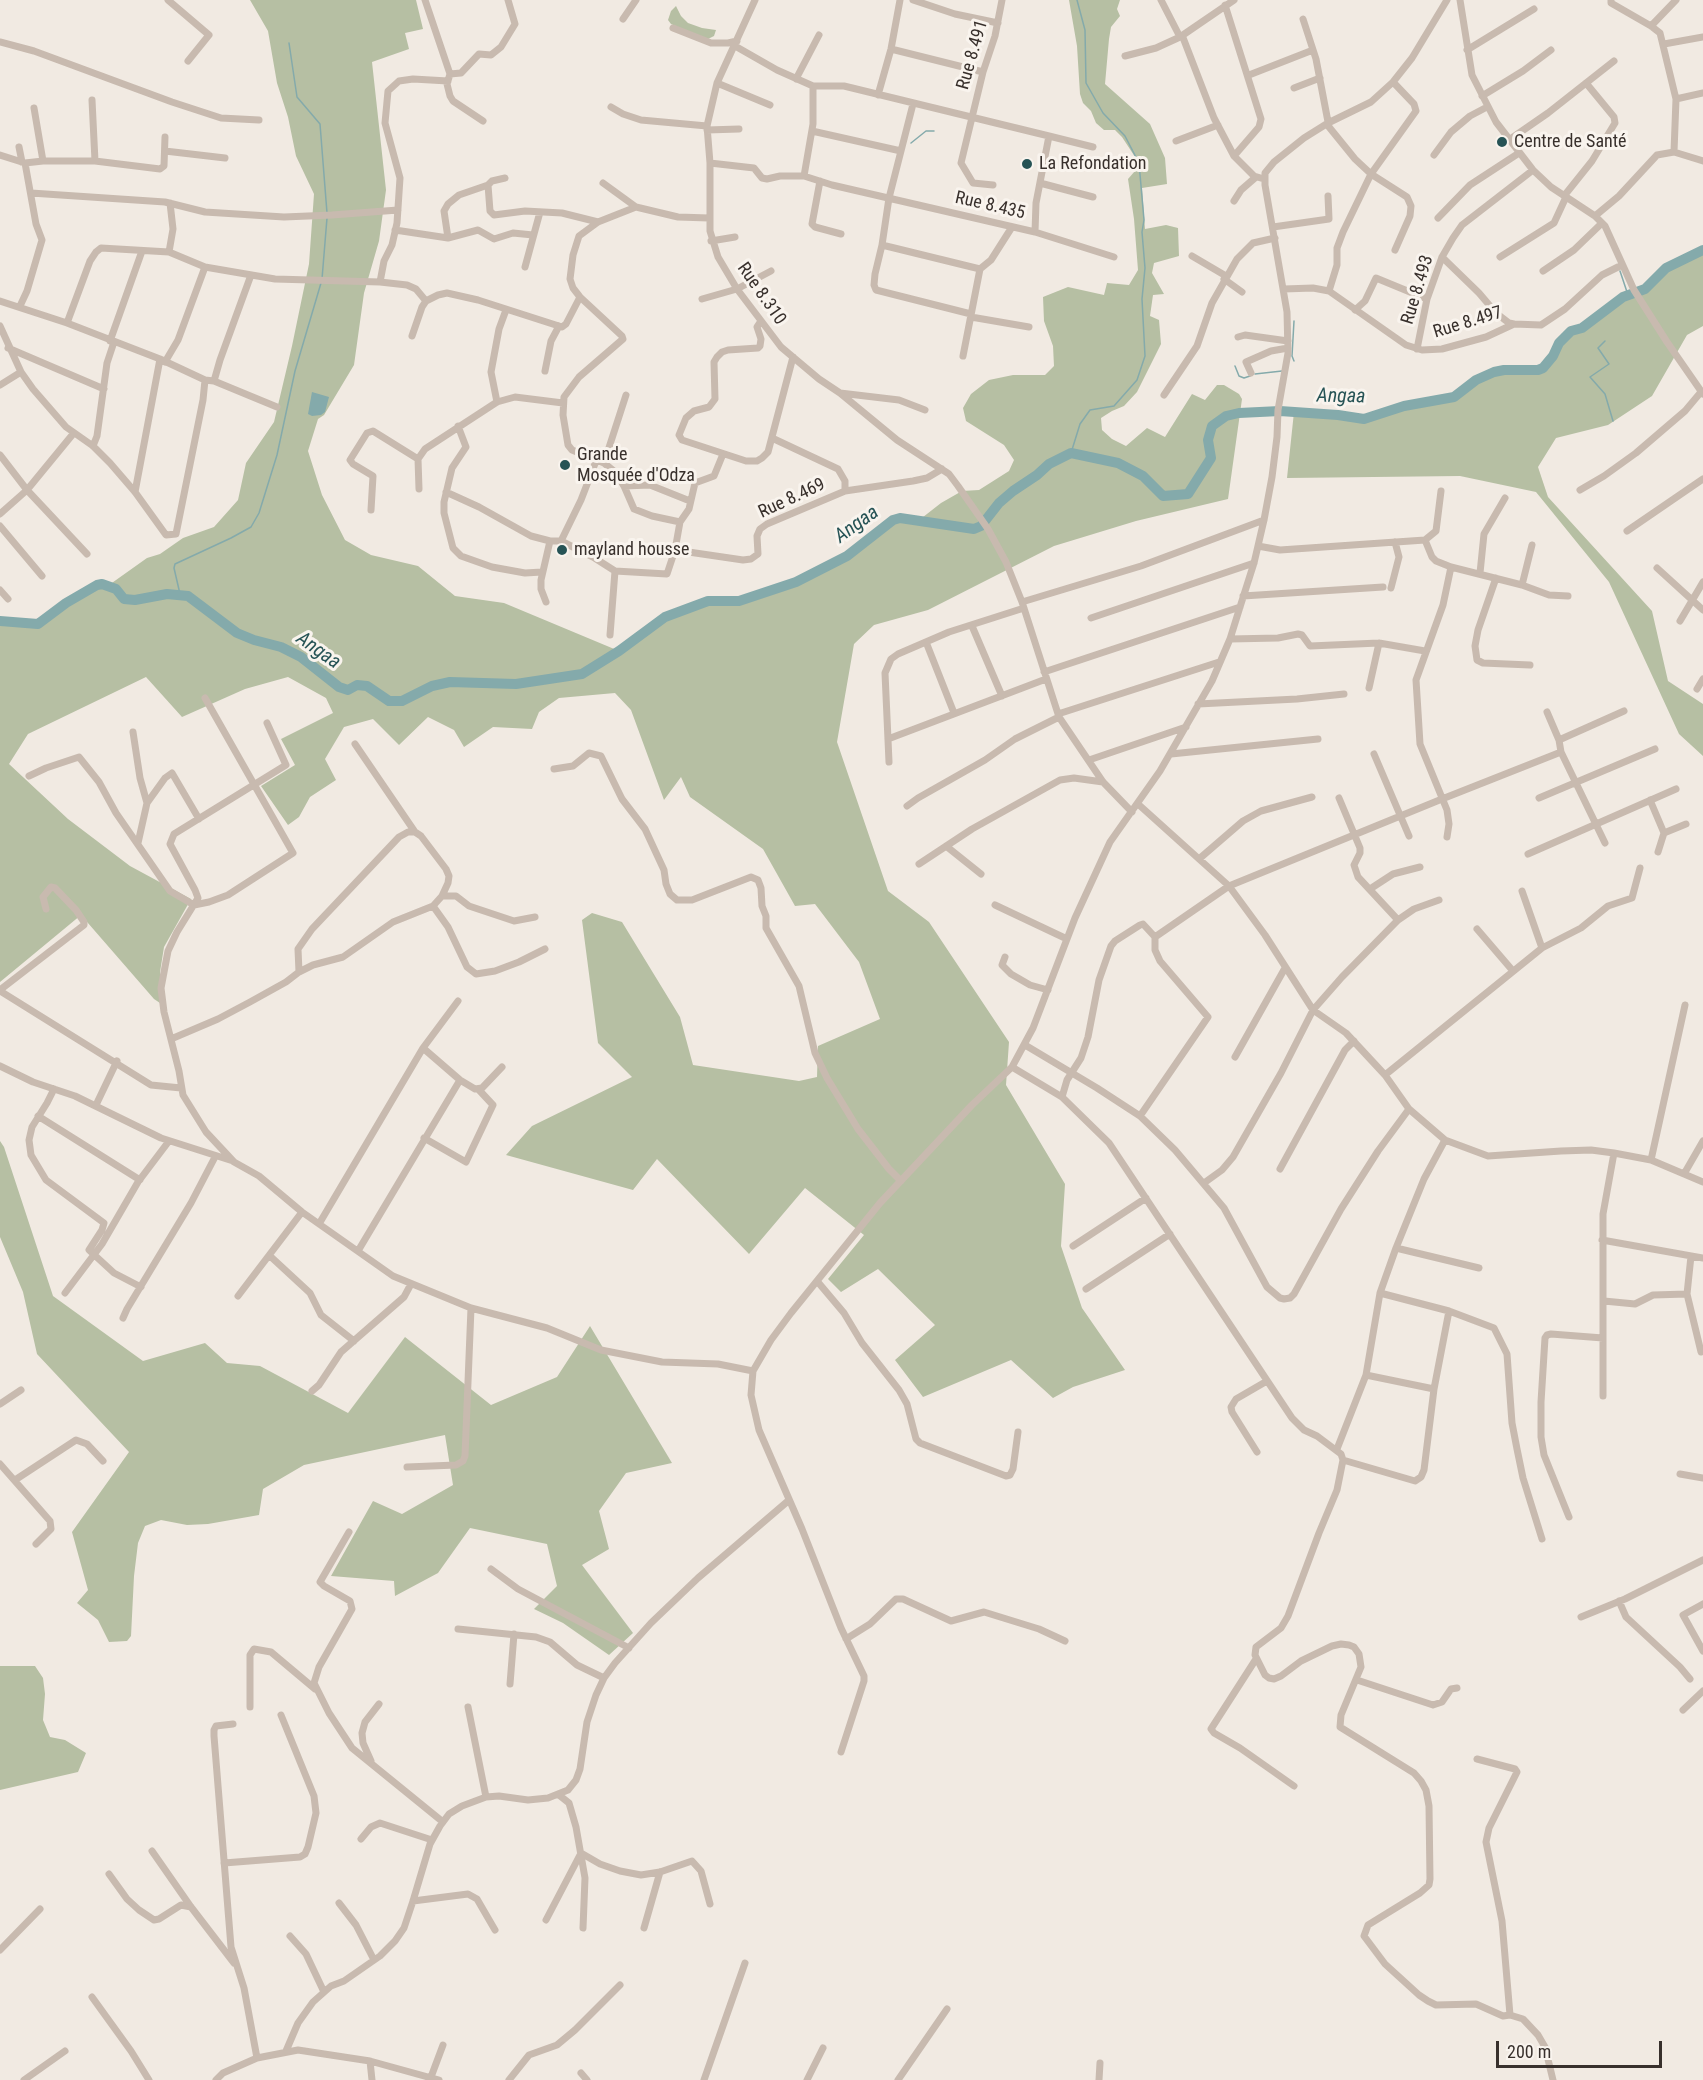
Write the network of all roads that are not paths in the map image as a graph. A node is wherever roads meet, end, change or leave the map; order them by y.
1 (168, 0) edge
2 (425, 0) edge
3 (508, 0) edge
4 (636, 0) edge
5 (755, 0) edge
6 (900, 0) edge
7 (912, 0) edge
8 (1002, 0) edge
9 (1161, 0) edge
10 (1234, 0) edge
11 (1447, 0) edge
12 (1460, 0) edge
13 (1611, 0) edge
14 (1676, 0) edge
15 (1225, 4) junction
16 (1534, 9) dead end
17 (623, 19) dead end
18 (1303, 20) dead end
19 (998, 24) junction
20 (1651, 26) junction
21 (673, 28) dead end
22 (819, 35) dead end
23 (1181, 36) junction
24 (1703, 37) edge
25 (0, 42) edge
26 (736, 43) junction
27 (1664, 44) junction
28 (891, 49) junction
29 (1313, 50) junction
30 (1467, 50) junction
31 (1551, 50) dead end
32 (1125, 56) dead end
33 (1614, 60) dead end
34 (188, 61) dead end
35 (982, 72) junction
36 (1249, 75) junction
37 (449, 77) junction
38 (1320, 78) junction
39 (796, 79) junction
40 (1393, 82) junction
41 (717, 83) junction
42 (1586, 83) junction
43 (813, 86) junction
44 (1294, 88) dead end
45 (1703, 93) edge
46 (878, 95) junction
47 (1482, 96) junction
48 (1676, 99) junction
49 (92, 100) dead end
50 (912, 104) junction
51 (770, 105) dead end
52 (611, 107) dead end
53 (1487, 107) junction
54 (34, 108) dead end
55 (971, 118) junction
56 (259, 120) dead end
57 (483, 121) dead end
58 (1328, 123) junction
59 (1218, 125) junction
60 (707, 128) junction
61 (739, 129) dead end
62 (812, 131) junction
63 (1049, 136) junction
64 (165, 137) dead end
65 (1509, 140) junction
66 (1176, 141) dead end
67 (19, 147) dead end
68 (1093, 147) dead end
69 (901, 151) junction
70 (165, 152) junction
71 (1674, 152) junction
72 (1519, 153) junction
73 (1434, 154) dead end
74 (0, 155) edge
75 (1234, 156) junction
76 (225, 158) dead end
77 (43, 161) junction
78 (95, 161) junction
79 (1703, 161) edge
80 (24, 163) junction
81 (710, 163) junction
82 (1533, 170) junction
83 (1371, 174) junction
84 (804, 176) junction
85 (1256, 177) junction
86 (505, 178) dead end
87 (1264, 179) junction
88 (820, 182) junction
89 (603, 183) dead end
90 (1040, 183) junction
91 (993, 184) dead end
92 (488, 185) junction
93 (31, 193) junction
94 (1328, 196) dead end
95 (1565, 196) junction
96 (1093, 197) dead end
97 (890, 198) junction
98 (1234, 201) dead end
99 (170, 203) junction
100 (636, 207) junction
101 (398, 210) junction
102 (540, 212) junction
103 (1595, 216) junction
104 (709, 218) junction
105 (1438, 218) dead end
106 (598, 222) junction
107 (1602, 223) junction
108 (1012, 227) junction
109 (1273, 227) junction
110 (395, 230) junction
111 (1035, 232) junction
112 (841, 234) dead end
113 (533, 235) junction
114 (735, 237) dead end
115 (448, 238) junction
116 (1275, 238) junction
117 (711, 241) junction
118 (882, 245) junction
119 (1395, 250) dead end
120 (142, 252) junction
121 (169, 252) junction
122 (1192, 256) dead end
123 (1114, 257) dead end
124 (1442, 257) junction
125 (1500, 257) dead end
126 (1623, 265) junction
127 (205, 267) junction
128 (525, 267) dead end
129 (980, 269) junction
130 (1543, 270) dead end
131 (771, 271) dead end
132 (251, 274) junction
133 (1225, 278) junction
134 (380, 282) junction
135 (737, 289) junction
136 (1284, 289) junction
137 (1329, 291) junction
138 (1242, 292) dead end
139 (580, 297) junction
140 (702, 299) dead end
141 (1427, 299) junction
142 (0, 301) edge
143 (426, 301) junction
144 (20, 306) junction
145 (506, 310) junction
146 (1355, 310) junction
147 (971, 315) junction
148 (761, 321) junction
149 (67, 323) junction
150 (1514, 324) junction
151 (0, 326) edge
152 (559, 326) junction
153 (1029, 327) dead end
154 (412, 336) dead end
155 (1238, 337) dead end
156 (112, 341) junction
157 (1288, 345) junction
158 (8, 348) junction
159 (1417, 349) junction
160 (963, 356) dead end
161 (793, 357) junction
162 (163, 360) junction
163 (545, 371) dead end
164 (21, 372) junction
165 (1251, 373) dead end
166 (205, 380) junction
167 (214, 381) junction
168 (0, 385) edge
169 (104, 389) junction
170 (840, 393) junction
171 (1702, 393) edge
172 (1164, 394) dead end
173 (626, 395) dead end
174 (497, 402) junction
175 (563, 403) junction
176 (277, 407) dead end
177 (925, 410) dead end
178 (458, 426) junction
179 (73, 434) junction
180 (772, 438) junction
181 (93, 446) junction
182 (723, 454) junction
183 (0, 455) edge
184 (418, 459) junction
185 (600, 462) junction
186 (942, 469) junction
187 (1703, 479) edge
188 (624, 486) junction
189 (419, 489) dead end
190 (27, 490) junction
191 (1580, 490) dead end
192 (845, 491) junction
193 (1441, 491) dead end
194 (135, 492) junction
195 (446, 492) junction
196 (1505, 498) dead end
197 (690, 501) junction
198 (371, 510) dead end
199 (0, 514) edge
200 (1264, 520) junction
201 (680, 522) junction
202 (0, 526) edge
203 (1627, 531) dead end
204 (1425, 540) junction
205 (550, 541) junction
206 (561, 541) junction
207 (1395, 542) junction
208 (1532, 545) dead end
209 (1258, 546) junction
210 (675, 550) junction
211 (87, 554) dead end
212 (1254, 563) junction
213 (1451, 567) junction
214 (1657, 568) dead end
215 (615, 571) junction
216 (542, 572) junction
217 (1479, 573) junction
218 (42, 576) dead end
219 (1496, 578) junction
220 (1703, 582) edge
221 (1522, 585) junction
222 (0, 590) edge
223 (1243, 596) junction
224 (1568, 596) dead end
225 (8, 598) dead end
226 (1691, 601) junction
227 (546, 602) dead end
228 (1023, 605) junction
229 (1240, 607) junction
230 (1703, 610) edge
231 (1091, 618) dead end
232 (1680, 621) dead end
233 (972, 626) junction
234 (610, 634) dead end
235 (1230, 639) junction
236 (926, 642) junction
237 (1379, 643) junction
238 (1425, 651) junction
239 (1219, 662) junction
240 (1530, 665) dead end
241 (1045, 676) junction
242 (1703, 679) edge
243 (1369, 688) dead end
244 (1697, 689) dead end
245 (1344, 694) dead end
246 (1002, 696) junction
247 (205, 698) dead end
248 (1198, 704) junction
249 (1624, 711) dead end
250 (954, 712) junction
251 (1547, 712) dead end
252 (1058, 715) junction
253 (267, 723) dead end
254 (1186, 727) junction
255 (133, 732) dead end
256 (888, 739) junction
257 (1318, 739) dead end
258 (1559, 740) junction
259 (355, 744) dead end
260 (1655, 748) dead end
261 (1561, 752) junction
262 (1170, 754) junction
263 (1374, 754) dead end
264 (1089, 760) junction
265 (889, 762) dead end
266 (554, 769) dead end
267 (29, 776) dead end
268 (1103, 782) junction
269 (1575, 783) junction
270 (256, 786) junction
271 (1676, 789) dead end
272 (1312, 796) dead end
273 (1339, 798) dead end
274 (1539, 798) dead end
275 (1442, 799) junction
276 (1650, 800) junction
277 (147, 803) junction
278 (1138, 804) junction
279 (907, 806) dead end
280 (1132, 812) junction
281 (1400, 816) junction
282 (199, 819) junction
283 (1596, 823) junction
284 (1686, 824) dead end
285 (415, 832) junction
286 (1664, 833) junction
287 (1356, 836) junction
288 (1409, 836) dead end
289 (1447, 837) dead end
290 (138, 843) junction
291 (1605, 843) dead end
292 (946, 846) junction
293 (1658, 852) dead end
294 (1528, 854) dead end
295 (1199, 859) junction
296 (919, 864) dead end
297 (1420, 867) dead end
298 (1640, 868) dead end
299 (981, 874) dead end
300 (1228, 886) junction
301 (1370, 889) junction
302 (1522, 891) dead end
303 (442, 897) junction
304 (1439, 900) dead end
305 (194, 905) junction
306 (995, 905) dead end
307 (433, 906) junction
308 (46, 909) dead end
309 (535, 916) dead end
310 (1398, 920) junction
311 (1477, 929) dead end
312 (1155, 937) junction
313 (1067, 939) junction
314 (1542, 948) junction
315 (545, 949) dead end
316 (1005, 957) dead end
317 (1286, 968) junction
318 (1513, 971) junction
319 (299, 972) junction
320 (0, 990) edge
321 (1048, 990) junction
322 (458, 1000) dead end
323 (1685, 1005) dead end
324 (1312, 1010) junction
325 (171, 1039) junction
326 (1354, 1041) junction
327 (1025, 1045) junction
328 (423, 1048) junction
329 (1235, 1057) dead end
330 (117, 1062) junction
331 (0, 1066) edge
332 (502, 1066) dead end
333 (1012, 1067) junction
334 (1071, 1074) junction
335 (1385, 1075) junction
336 (460, 1080) junction
337 (181, 1088) junction
338 (54, 1089) junction
339 (479, 1090) junction
340 (1062, 1097) junction
341 (96, 1105) junction
342 (1409, 1109) junction
343 (38, 1116) junction
344 (1140, 1116) junction
345 (424, 1138) junction
346 (1445, 1140) junction
347 (169, 1141) junction
348 (1703, 1141) edge
349 (1614, 1153) junction
350 (215, 1157) junction
351 (1651, 1160) junction
352 (234, 1162) junction
353 (1280, 1169) dead end
354 (1684, 1174) junction
355 (140, 1180) junction
356 (901, 1181) junction
357 (1703, 1182) edge
358 (1204, 1183) junction
359 (1146, 1198) junction
360 (302, 1212) junction
361 (319, 1224) junction
362 (1170, 1234) junction
363 (1602, 1240) junction
364 (1073, 1246) dead end
365 (1396, 1248) junction
366 (358, 1251) junction
367 (94, 1255) junction
368 (270, 1256) junction
369 (1691, 1256) junction
370 (1703, 1258) edge
371 (1479, 1268) dead end
372 (817, 1281) junction
373 (411, 1284) junction
374 (141, 1287) junction
375 (1086, 1289) dead end
376 (65, 1293) dead end
377 (1380, 1293) junction
378 (1687, 1294) junction
379 (238, 1296) dead end
380 (1604, 1301) junction
381 (471, 1308) junction
382 (1449, 1311) junction
383 (123, 1318) dead end
384 (1603, 1338) junction
385 (354, 1341) junction
386 (1701, 1352) dead end
387 (753, 1371) junction
388 (1366, 1375) junction
389 (1267, 1381) junction
390 (1434, 1389) junction
391 (21, 1390) dead end
392 (312, 1390) dead end
393 (1603, 1396) dead end
394 (0, 1404) edge
395 (1018, 1432) dead end
396 (1337, 1449) junction
397 (1257, 1452) dead end
398 (1343, 1460) junction
399 (103, 1461) dead end
400 (0, 1464) edge
401 (407, 1467) dead end
402 (1680, 1474) dead end
403 (1703, 1478) edge
404 (15, 1480) junction
405 (789, 1501) junction
406 (1569, 1517) dead end
407 (349, 1532) dead end
408 (1542, 1539) dead end
409 (36, 1544) dead end
410 (1703, 1560) edge
411 (492, 1569) dead end
412 (1619, 1601) junction
413 (1703, 1604) edge
414 (1581, 1617) dead end
415 (458, 1629) dead end
416 (514, 1634) junction
417 (846, 1639) junction
418 (1065, 1641) dead end
419 (629, 1648) junction
420 (1703, 1651) edge
421 (1257, 1659) junction
422 (604, 1678) junction
423 (1690, 1679) dead end
424 (1357, 1680) junction
425 (510, 1684) dead end
426 (1457, 1688) dead end
427 (317, 1690) junction
428 (1703, 1691) edge
429 (379, 1704) dead end
430 (250, 1707) dead end
431 (468, 1707) dead end
432 (1683, 1710) dead end
433 (281, 1715) dead end
434 (233, 1724) dead end
435 (841, 1752) dead end
436 (1477, 1759) dead end
437 (372, 1763) junction
438 (1294, 1786) dead end
439 (559, 1795) junction
440 (486, 1797) junction
441 (443, 1822) junction
442 (360, 1839) dead end
443 (432, 1840) junction
444 (152, 1851) dead end
445 (581, 1853) junction
446 (224, 1863) junction
447 (660, 1872) junction
448 (109, 1874) dead end
449 (413, 1901) junction
450 (339, 1903) dead end
451 (710, 1904) dead end
452 (191, 1907) junction
453 (40, 1910) dead end
454 (546, 1920) dead end
455 (583, 1928) dead end
456 (644, 1928) dead end
457 (495, 1930) dead end
458 (290, 1936) dead end
459 (0, 1950) edge
460 (374, 1960) junction
461 (745, 1963) dead end
462 (236, 1965) junction
463 (620, 1985) dead end
464 (324, 1992) junction
465 (92, 1997) dead end
466 (947, 2009) dead end
467 (1510, 2015) junction
468 (443, 2045) dead end
469 (823, 2048) dead end
470 (65, 2051) dead end
471 (286, 2051) junction
472 (257, 2058) junction
473 (370, 2061) junction
474 (1100, 2064) dead end
475 (580, 2073) dead end
476 (225, 2077) edge
477 (431, 2077) junction
478 (24, 2080) edge
479 (149, 2080) edge
480 (216, 2080) edge
481 (372, 2080) edge
482 (439, 2080) edge
483 (508, 2080) edge
484 (587, 2080) edge
485 (704, 2080) edge
486 (807, 2080) edge
487 (898, 2080) edge
488 (1099, 2080) edge
489 (1553, 2080) edge

1 - 34 street
2 - 37 street
3 - 37 street
4 - 17 street
5 - 26 street, Rue 8.310
6 - 28 street
7 - 19 street
8 - 19 street, Rue 8.491
9 - 23 street
10 - 15 street
11 - 40 street
12 - 30 street
13 - 20 street
14 - 20 street
15 - 23 street
15 - 36 street
16 - 30 street
18 - 29 street
19 - 35 street, Rue 8.491
20 - 27 street
21 - 26 street
22 - 39 street
23 - 32 street
23 - 59 street
24 - 27 street
25 - 56 street
26 - 39 street
26 - 41 street, Rue 8.310
27 - 48 street
28 - 35 street
28 - 46 street
29 - 36 street
29 - 38 street
30 - 47 street
31 - 47 street
33 - 42 street
35 - 55 street, Rue 8.491
36 - 75 street
37 - 57 street
37 - 101 street
38 - 44 street
38 - 58 street
39 - 43 street
40 - 58 street
40 - 83 street
41 - 51 street
41 - 60 street, Rue 8.310
42 - 65 street
42 - 95 street
43 - 46 street
43 - 62 street
45 - 48 street
46 - 50 street
47 - 53 street
48 - 71 street
49 - 78 street
50 - 55 street
50 - 69 street
52 - 60 street
53 - 65 street
53 - 73 street
54 - 77 street
55 - 63 street
55 - 91 street, Rue 8.491
58 - 83 street
58 - 87 street
59 - 66 street
59 - 75 street
60 - 61 street
60 - 81 street, Rue 8.310
62 - 69 street
62 - 84 street
63 - 68 street
63 - 90 street, Rue 8.435
64 - 70 street
65 - 72 street
67 - 80 street
69 - 97 street
70 - 76 street
70 - 78 street
71 - 79 street
71 - 103 street
72 - 82 street
72 - 105 street
74 - 80 street
75 - 85 street
77 - 78 street
77 - 80 street
80 - 93 street
81 - 84 street
81 - 104 street, Rue 8.310
82 - 95 street
82 - 124 street, Rue 8.493
83 - 119 street
83 - 137 street
84 - 88 street, Rue 8.435
85 - 87 street
85 - 98 street
86 - 92 street
87 - 109 street
88 - 97 street, Rue 8.435
88 - 112 street
89 - 100 street
90 - 96 street
90 - 111 street, Rue 8.435
92 - 102 street
92 - 115 street
93 - 99 street
93 - 144 street
94 - 109 street
95 - 103 street
95 - 125 street
97 - 108 street, Rue 8.435
97 - 118 street
99 - 101 street
99 - 121 street
100 - 104 street
100 - 106 street
101 - 110 street
102 - 106 street
102 - 113 street
103 - 107 street
104 - 117 street, Rue 8.310
106 - 139 street
107 - 126 street
107 - 130 street
108 - 111 street, Rue 8.435
108 - 129 street
109 - 116 street
110 - 115 street
110 - 134 street
111 - 123 street
113 - 115 street
113 - 128 street
114 - 117 street
116 - 133 street
116 - 136 street
117 - 135 street, Rue 8.310
118 - 129 street
118 - 147 street
120 - 121 street
120 - 149 street
120 - 156 street
121 - 127 street
122 - 133 street
124 - 141 street, Rue 8.493
124 - 150 street
126 - 150 street, Rue 8.497
126 - 171 street
127 - 132 street
127 - 162 street
129 - 147 street
131 - 135 street
132 - 134 street
132 - 167 street
133 - 138 street
133 - 172 street
134 - 143 street
135 - 140 street
135 - 148 street, Rue 8.310
136 - 137 street
136 - 157 street
137 - 146 street, Rue 8.497
139 - 152 street
139 - 175 street
141 - 146 street
141 - 159 street, Rue 8.493
142 - 144 street
143 - 145 street
143 - 154 street
144 - 149 street
145 - 152 street
145 - 174 street
146 - 159 street, Rue 8.497
147 - 153 street
147 - 160 street
148 - 161 street, Rue 8.310
148 - 182 street
149 - 156 street
150 - 159 street, Rue 8.497
151 - 158 street
152 - 163 street
155 - 157 street
156 - 162 street
156 - 169 street
157 - 165 street
157 - 200 street
158 - 164 street
158 - 169 street
161 - 170 street, Rue 8.310
161 - 180 street
162 - 166 street
162 - 194 street
164 - 168 street
164 - 179 street
166 - 167 street
166 - 194 street
167 - 176 street
169 - 181 street
170 - 177 street
170 - 186 street, Rue 8.310
171 - 191 street
173 - 185 street
174 - 175 street
174 - 178 street
175 - 185 street
178 - 184 street
178 - 195 street
179 - 181 street
179 - 190 street
180 - 182 street
180 - 192 street, Rue 8.469
181 - 194 street
182 - 197 street
183 - 190 street
184 - 189 street
184 - 198 street
185 - 188 street
185 - 206 street
186 - 192 street
186 - 228 street, Rue 8.310
187 - 203 street
188 - 197 street
188 - 201 street
190 - 199 street
190 - 211 street
192 - 210 street, Rue 8.469
193 - 204 street
195 - 205 street
195 - 216 street
196 - 217 street
197 - 201 street
200 - 209 street
200 - 228 street
201 - 210 street
202 - 218 street
204 - 207 street
204 - 213 street
205 - 206 street
205 - 216 street
206 - 215 street
207 - 209 street
207 - 223 street
208 - 221 street
209 - 212 street
210 - 215 street
212 - 223 street
212 - 231 street
213 - 217 street
213 - 238 street
214 - 226 street
215 - 234 street
216 - 227 street
217 - 219 street
219 - 221 street
219 - 240 street
220 - 226 street
221 - 224 street
222 - 225 street
223 - 229 street
226 - 230 street
226 - 232 street
228 - 233 street
228 - 241 street, Rue 8.310
229 - 235 street
229 - 241 street
233 - 236 street
233 - 246 street
235 - 237 street
235 - 239 street
236 - 250 street
236 - 256 street
237 - 238 street
237 - 243 street
238 - 275 street
239 - 248 street
239 - 252 street
241 - 246 street
241 - 252 street, Rue 8.310
242 - 244 street
245 - 248 street
246 - 250 street
247 - 270 street
248 - 254 street
249 - 258 street
250 - 256 street
251 - 258 street
252 - 264 street, Rue 8.310
252 - 279 street
253 - 270 street
254 - 262 street
254 - 264 street
255 - 277 street
256 - 265 street
257 - 262 street
258 - 261 street
259 - 285 street
260 - 269 street
261 - 269 street
261 - 275 street
262 - 278 street
263 - 281 street
264 - 268 street, Rue 8.310
266 - 356 street
267 - 290 street
268 - 280 street, Rue 8.310
268 - 292 street
269 - 274 street
269 - 283 street
270 - 282 street
270 - 305 street
271 - 276 street
272 - 295 street
273 - 287 street
275 - 281 street
275 - 289 street
276 - 283 street
276 - 286 street
277 - 282 street
277 - 290 street
278 - 280 street
278 - 295 street
280 - 313 street
281 - 287 street
281 - 288 street
282 - 305 street
283 - 291 street
283 - 294 street
284 - 286 street
285 - 303 street
285 - 319 street
286 - 293 street
287 - 300 street
287 - 301 street
290 - 305 street
292 - 296 street
292 - 299 street
295 - 300 street
297 - 301 street
298 - 314 street
300 - 312 street
300 - 317 street
301 - 310 street
302 - 314 street
303 - 307 street
303 - 309 street
304 - 310 street
305 - 325 street
306 - 313 street
307 - 315 street
307 - 319 street
308 - 320 street
310 - 324 street
311 - 318 street
312 - 334 street
312 - 344 street
313 - 321 street
314 - 318 street
316 - 321 street
317 - 324 street
317 - 329 street
318 - 335 street
319 - 325 street
320 - 330 street
321 - 327 street
322 - 328 street
323 - 351 street
324 - 326 street
324 - 358 street
325 - 337 street
326 - 335 street
326 - 353 street
327 - 333 street
327 - 334 street
328 - 336 street
328 - 361 street
330 - 337 street
330 - 341 street
331 - 338 street
332 - 339 street
333 - 340 street
333 - 356 street
334 - 340 street
334 - 344 street
335 - 342 street
336 - 339 street
336 - 345 street
337 - 352 street
338 - 341 street
338 - 343 street
339 - 345 street
340 - 359 street
341 - 347 street
342 - 346 street
342 - 358 street
343 - 355 street
343 - 367 street
344 - 358 street
345 - 366 street
346 - 349 street
346 - 365 street
347 - 350 street
347 - 355 street
348 - 354 street
349 - 351 street
349 - 363 street
350 - 352 street
350 - 374 street
351 - 354 street
352 - 360 street
354 - 357 street
355 - 367 street
356 - 372 street
359 - 362 street
359 - 364 street
360 - 361 street
360 - 368 street
361 - 366 street
362 - 375 street
362 - 389 street
363 - 369 street
363 - 380 street
365 - 371 street
365 - 377 street
366 - 373 street
367 - 374 street
367 - 376 street
368 - 379 street
368 - 385 street
369 - 370 street
369 - 378 street
372 - 387 street
372 - 395 street
373 - 381 street
373 - 385 street
374 - 383 street
377 - 382 street
377 - 388 street
378 - 380 street
378 - 386 street
380 - 384 street
381 - 387 street
381 - 401 street
382 - 390 street
382 - 408 street
384 - 393 street
384 - 406 street
385 - 392 street
387 - 405 street
388 - 390 street
388 - 396 street
389 - 396 street
389 - 397 street
390 - 398 street
391 - 394 street
396 - 398 street
398 - 421 street
399 - 404 street
400 - 404 street
402 - 403 street
404 - 409 street
405 - 417 street
405 - 419 street
407 - 427 street
410 - 412 street
411 - 419 street
412 - 414 street
412 - 423 street
413 - 420 street
415 - 416 street
416 - 422 street
416 - 425 street
417 - 418 street
417 - 435 street
419 - 422 street
421 - 424 street
421 - 438 street
422 - 439 street
424 - 426 street
424 - 467 street
427 - 430 street
427 - 437 street
428 - 432 street
429 - 437 street
431 - 440 street
433 - 446 street
434 - 446 street
436 - 467 street
437 - 441 street
439 - 440 street
439 - 445 street
440 - 441 street
441 - 443 street
442 - 443 street
443 - 449 street
444 - 452 street
445 - 447 street
445 - 454 street
445 - 455 street
446 - 462 street
447 - 451 street
447 - 456 street
448 - 452 street
449 - 457 street
449 - 460 street
450 - 460 street
452 - 462 street
453 - 459 street
458 - 464 street
460 - 464 street
461 - 485 street
462 - 472 street
463 - 483 street
464 - 471 street
465 - 479 street
466 - 487 street
467 - 489 street
468 - 477 street
469 - 486 street
470 - 478 street
471 - 472 street
471 - 473 street
472 - 476 street
473 - 477 street
473 - 481 street
474 - 488 street
475 - 484 street
476 - 480 street
477 - 482 street

